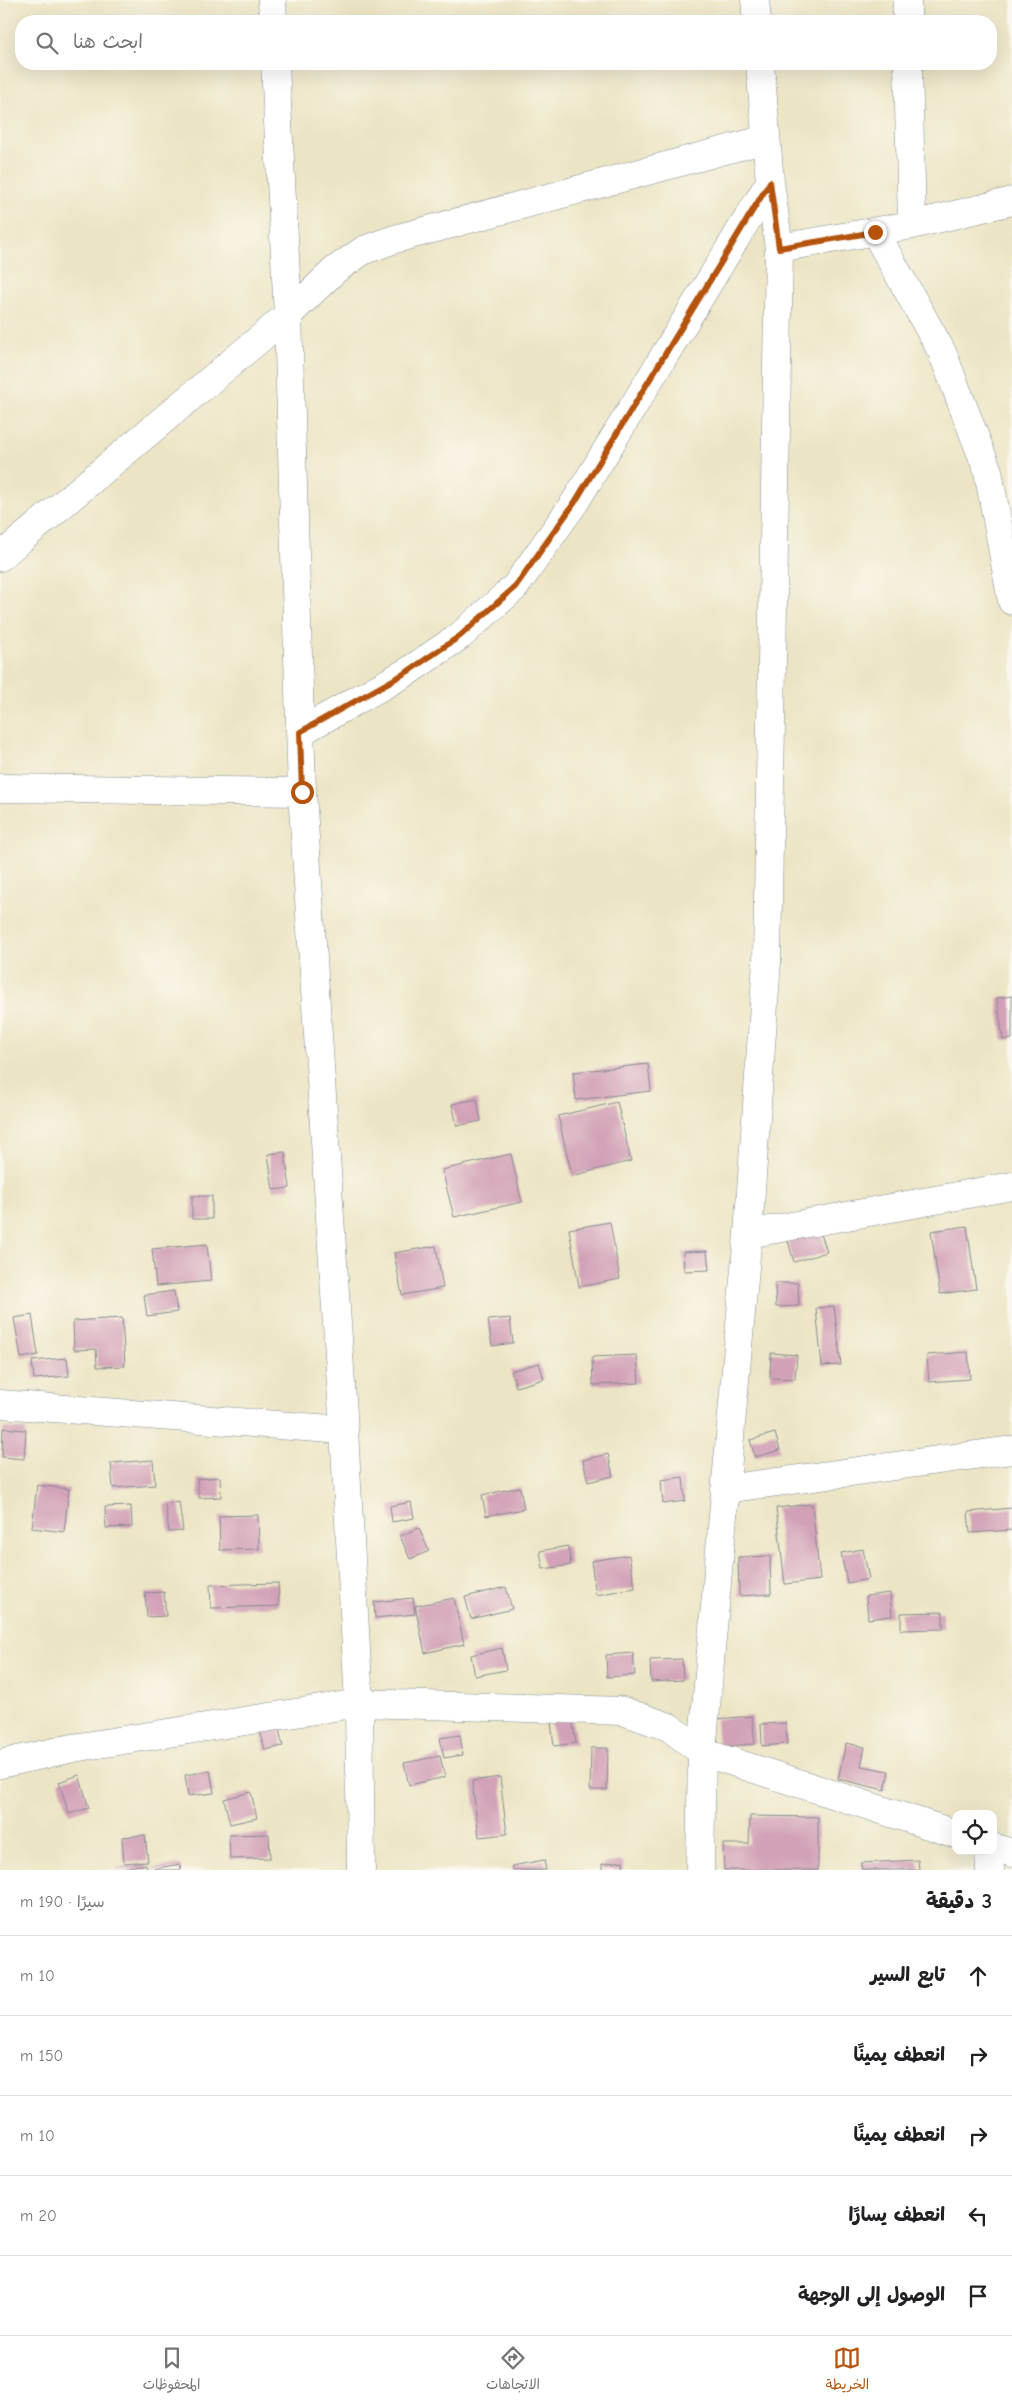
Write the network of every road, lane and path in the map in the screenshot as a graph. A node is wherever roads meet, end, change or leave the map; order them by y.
1 (272, 0) edge
2 (755, 0) edge
3 (907, 0) edge
4 (273, 15) edge
5 (756, 15) edge
6 (907, 15) edge
7 (275, 70) edge
8 (760, 70) edge
9 (908, 70) edge
10 (766, 138) junction
11 (770, 182) junction
12 (1012, 201) edge
13 (912, 225) junction
14 (875, 232) junction
15 (779, 248) junction
16 (288, 314) junction
17 (0, 557) edge
18 (1012, 601) edge
19 (300, 732) junction
20 (0, 788) edge
21 (302, 792) junction
22 (1012, 1186) edge
23 (748, 1234) junction
24 (0, 1404) edge
25 (344, 1430) junction
26 (1012, 1450) edge
27 (725, 1488) junction
28 (359, 1703) junction
29 (702, 1752) junction
30 (0, 1764) edge
31 (952, 1833) edge
32 (997, 1848) edge
33 (1012, 1853) edge
34 (989, 1855) edge
35 (361, 1870) edge
36 (700, 1870) edge
37 (990, 1870) edge

1 - 4 street
2 - 5 street
3 - 6 street
7 - 16 street
8 - 10 street
9 - 13 street
10 - 11 street
10 - 16 street
11 - 15 street
11 - 19 street
12 - 13 street
13 - 14 street
14 - 15 street
14 - 18 street
15 - 23 street
16 - 17 street
16 - 19 street
19 - 21 street
20 - 21 street
21 - 25 street
22 - 23 street
23 - 27 street
24 - 25 street
25 - 28 street
26 - 27 street
27 - 29 street
28 - 29 street
28 - 30 street
28 - 35 street
29 - 31 street
29 - 36 street
32 - 33 street
34 - 37 street

